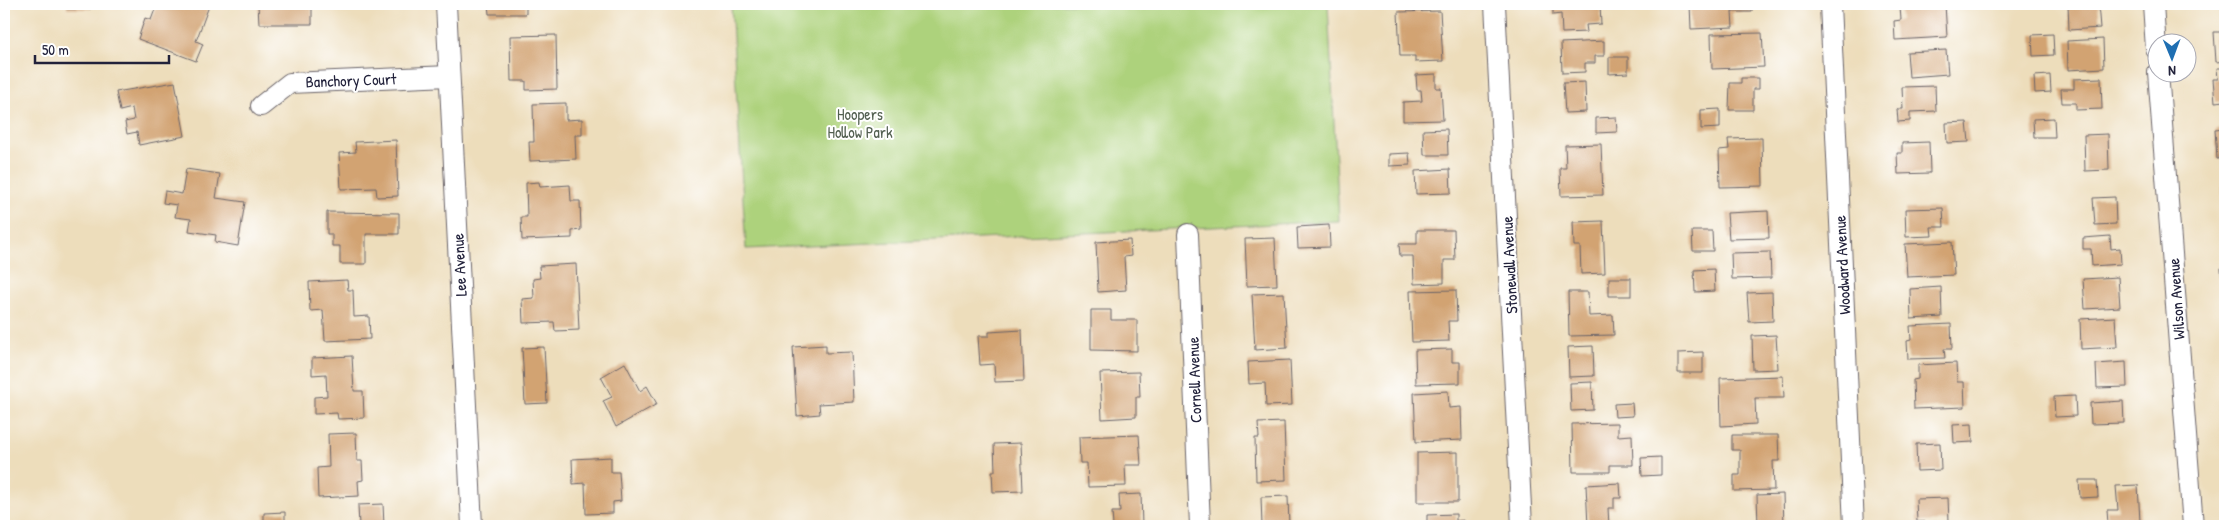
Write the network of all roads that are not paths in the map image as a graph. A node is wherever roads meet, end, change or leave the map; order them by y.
1 (446, 4) edge
2 (1495, 4) edge
3 (1830, 4) edge
4 (2153, 4) edge
5 (2155, 32) edge
6 (450, 76) junction
7 (2159, 82) edge
8 (262, 106) dead end
9 (1188, 234) dead end
10 (472, 526) edge
11 (1200, 526) edge
12 (1522, 526) edge
13 (1854, 526) edge
14 (2193, 526) edge

1 - 6 street, Lee Avenue
2 - 12 street, Stonewall Avenue
3 - 13 street, Woodward Avenue
4 - 5 street
6 - 8 street, Banchory Court
6 - 10 street, Lee Avenue
7 - 14 street, Wilson Avenue
9 - 11 street, Cornell Avenue

